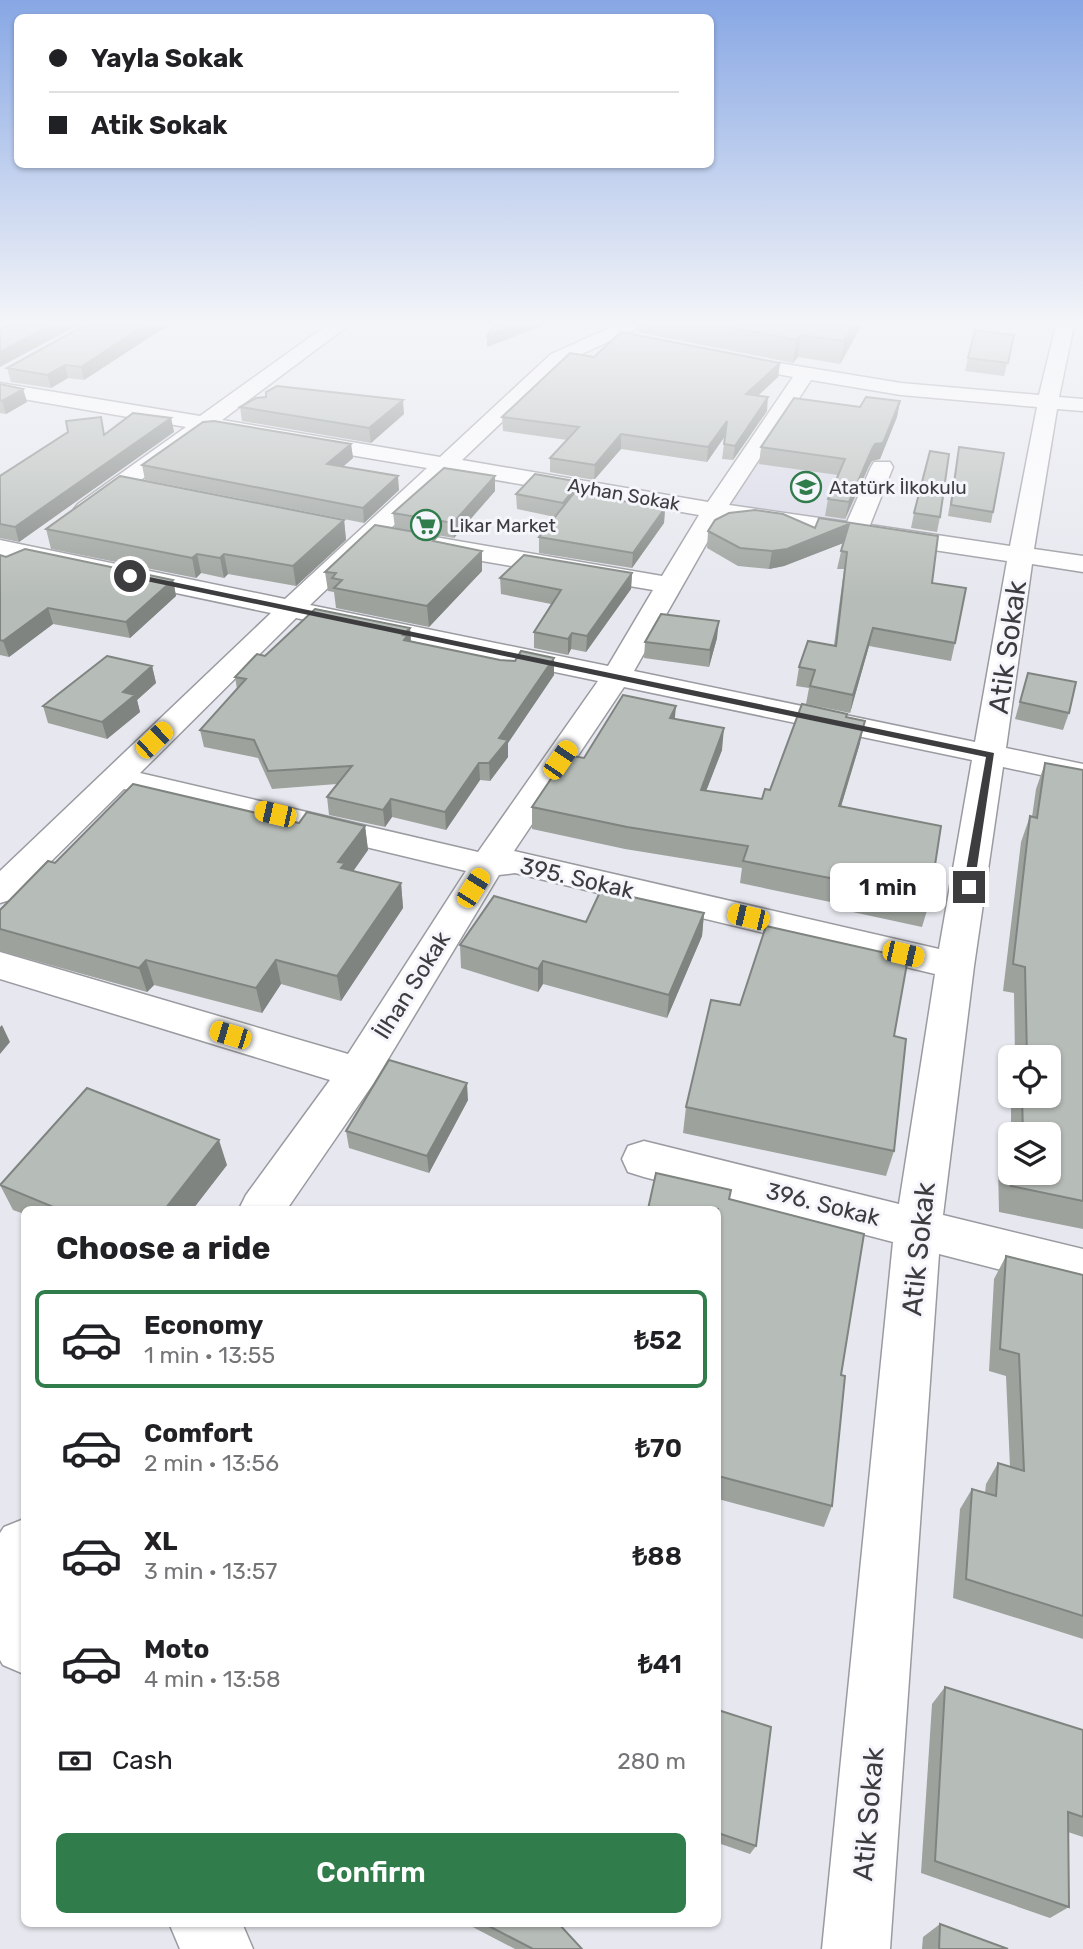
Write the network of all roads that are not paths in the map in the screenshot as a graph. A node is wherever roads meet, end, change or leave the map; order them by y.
1 (165, 416) edge
2 (212, 416) edge
3 (495, 416) edge
4 (777, 416) edge
5 (1046, 416) edge
6 (201, 424) junction
7 (442, 464) junction
8 (882, 467) dead end
9 (121, 484) junction
10 (148, 489) edge
11 (714, 510) junction
12 (67, 522) edge
13 (344, 528) edge
14 (856, 530) junction
15 (370, 534) junction
16 (23, 546) edge
17 (1021, 554) junction
18 (1083, 564) edge
19 (0, 570) edge
20 (668, 585) junction
21 (289, 610) junction
22 (617, 675) junction
23 (991, 755) junction
24 (1083, 774) edge
25 (116, 777) junction
26 (487, 865) junction
27 (0, 891) edge
28 (0, 965) edge
29 (955, 966) junction
30 (358, 1073) junction
31 (644, 1158) dead end
32 (264, 1206) edge
33 (918, 1228) junction
34 (1083, 1270) edge
35 (21, 1551) edge
36 (0, 1582) edge
37 (0, 1606) edge
38 (21, 1639) edge
39 (856, 1949) edge

1 - 6 street, Ayhan Sokak
2 - 6 street
3 - 7 street
4 - 11 street, İlhan Sokak
5 - 17 street, Atik Sokak
6 - 7 street, Ayhan Sokak
6 - 9 street
7 - 11 street, Ayhan Sokak
7 - 15 street
8 - 14 street
9 - 10 street
9 - 12 street
11 - 14 street, Ayhan Sokak
11 - 20 street, İlhan Sokak
13 - 15 street
14 - 17 street, Ayhan Sokak
15 - 20 street
15 - 21 street
16 - 19 street
16 - 21 street
17 - 18 street, Ayhan Sokak
17 - 23 street, Atik Sokak
20 - 22 street, İlhan Sokak
21 - 22 street
21 - 25 street
22 - 23 street
22 - 26 street, İlhan Sokak
23 - 24 street
23 - 29 street, Atik Sokak
25 - 26 street, 395. Sokak
25 - 27 street
26 - 29 street, 395. Sokak
26 - 30 street, İlhan Sokak
28 - 30 street
29 - 33 street, Atik Sokak
30 - 32 street, İlhan Sokak
31 - 33 street, 396. Sokak
33 - 34 street, 396. Sokak
33 - 39 street, Atik Sokak
35 - 36 street
37 - 38 street

